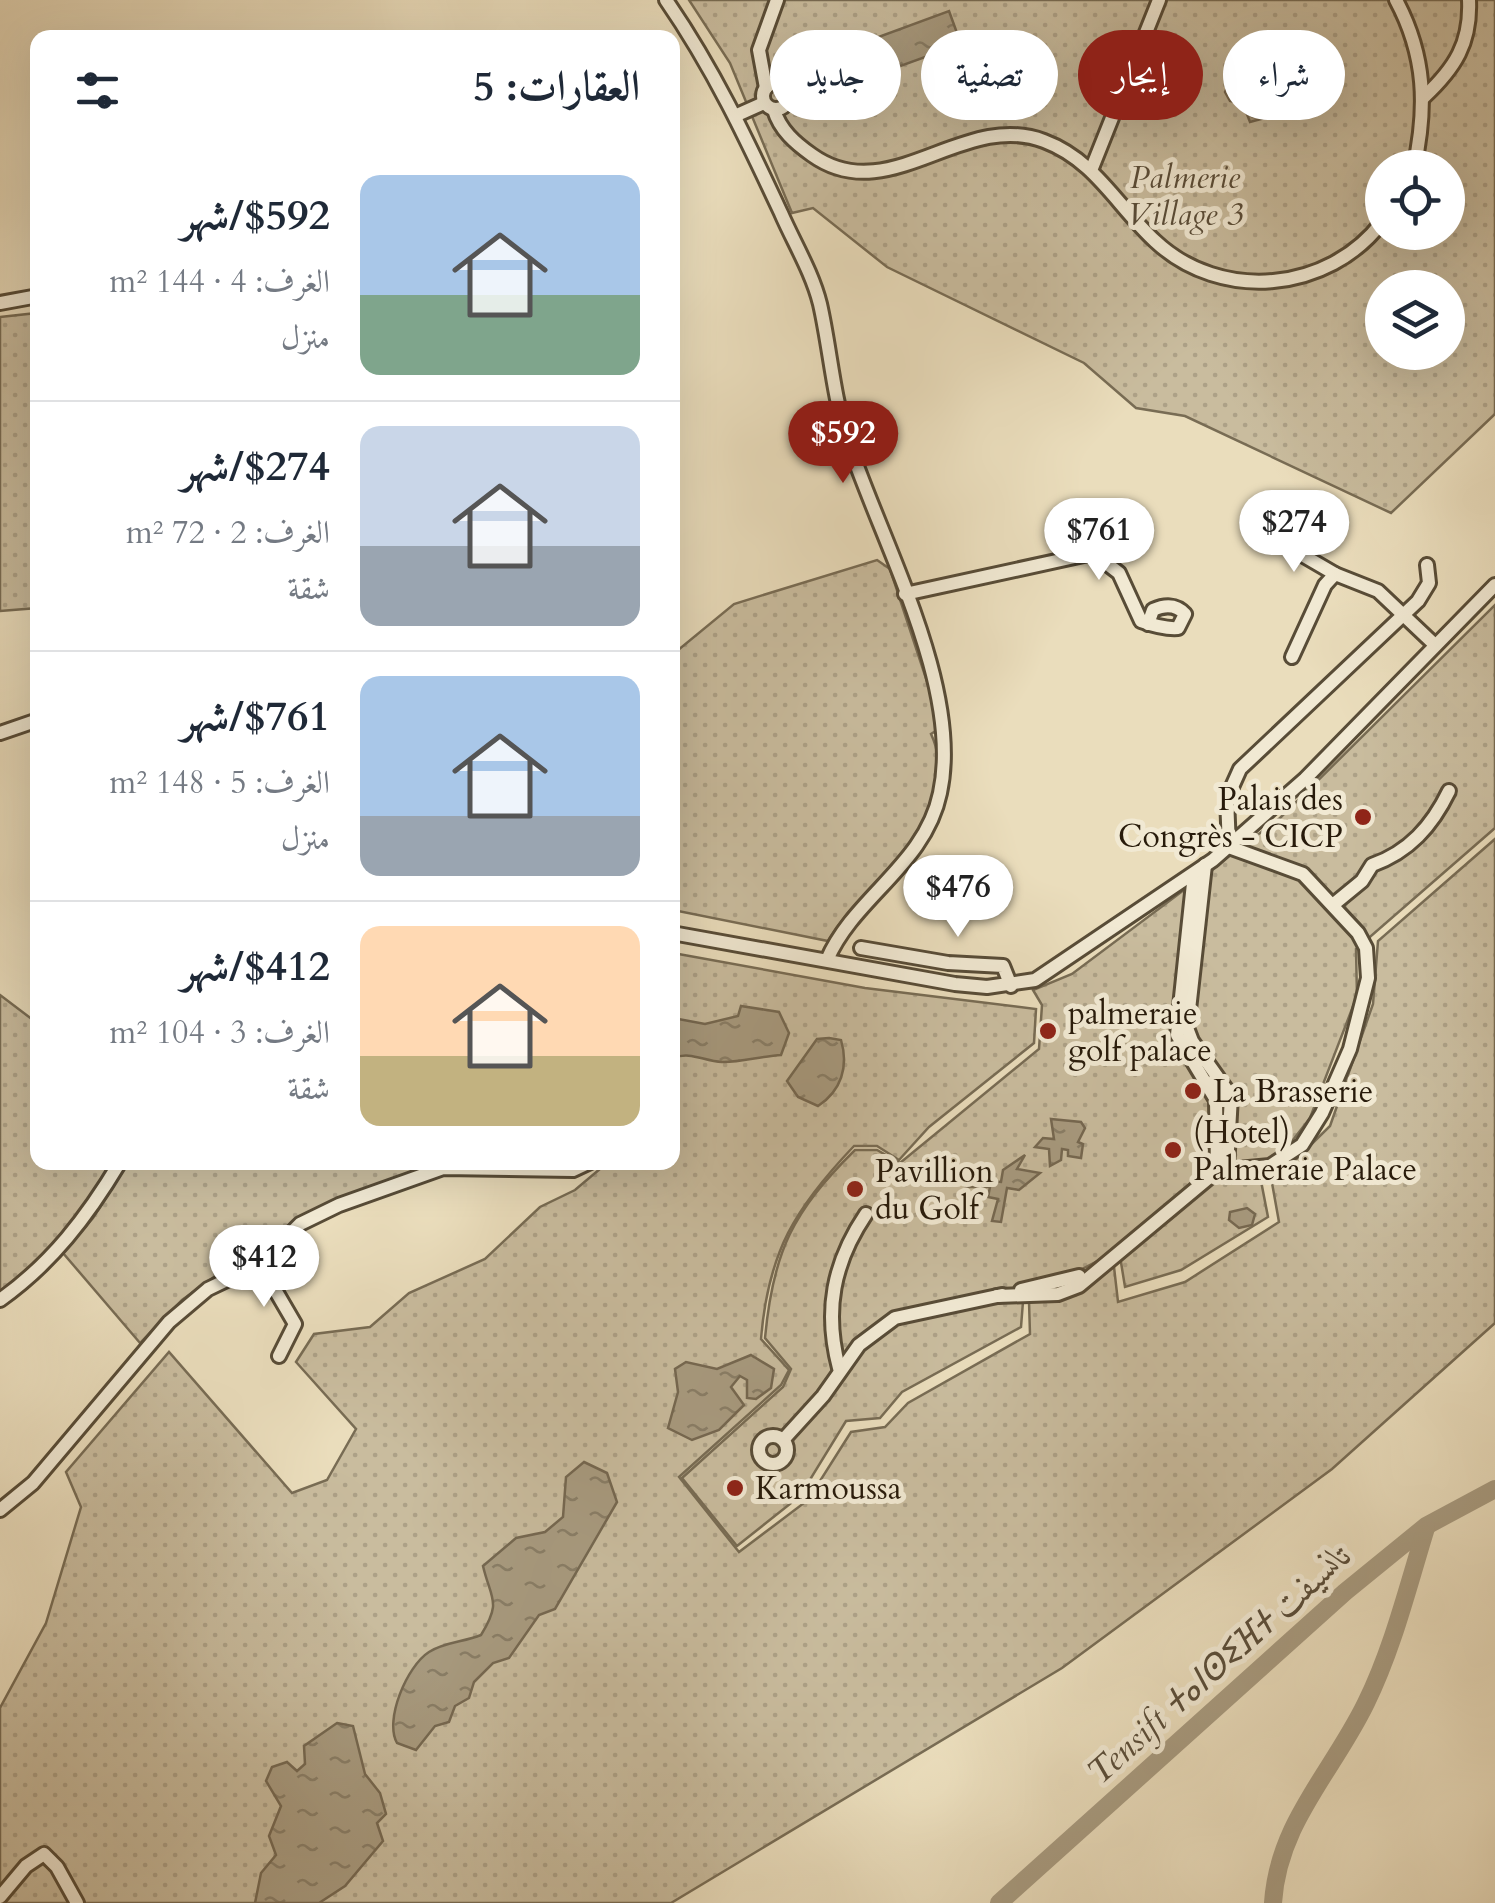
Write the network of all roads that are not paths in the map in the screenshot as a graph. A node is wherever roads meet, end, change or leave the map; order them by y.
1 (666, 0) edge
2 (777, 0) edge
3 (1159, 0) edge
4 (1396, 0) edge
5 (1469, 0) edge
6 (766, 88) junction
7 (1424, 96) junction
8 (769, 106) junction
9 (737, 115) junction
10 (1418, 150) edge
11 (1092, 168) junction
12 (1365, 238) edge
13 (30, 297) edge
14 (0, 302) edge
15 (1276, 539) dead end
16 (1427, 565) dead end
17 (1335, 574) junction
18 (1495, 586) edge
19 (905, 594) junction
20 (1405, 613) junction
21 (1148, 624) dead end
22 (1436, 646) junction
23 (1292, 656) dead end
24 (30, 723) edge
25 (0, 732) edge
26 (1449, 791) dead end
27 (1229, 847) junction
28 (1199, 870) junction
29 (1334, 904) junction
30 (680, 934) edge
31 (860, 948) dead end
32 (826, 960) junction
33 (1011, 986) junction
34 (1222, 1169) junction
35 (115, 1170) edge
36 (434, 1170) edge
37 (434, 1170) edge
38 (573, 1170) edge
39 (866, 1214) dead end
40 (260, 1264) junction
41 (0, 1300) edge
42 (832, 1342) junction
43 (859, 1345) junction
44 (279, 1356) dead end
45 (840, 1368) junction
46 (783, 1440) dead end
47 (0, 1510) edge
48 (1, 1900) edge
49 (77, 1903) edge

1 - 9 street
2 - 6 street
3 - 11 street
4 - 7 street
5 - 7 street
6 - 8 street
6 - 8 street
7 - 10 street
8 - 9 street
8 - 11 street
9 - 19 street
11 - 12 street
13 - 14 street
15 - 17 street
16 - 20 street
17 - 20 street
17 - 23 street
18 - 22 street
19 - 21 street
19 - 32 street
20 - 22 street
20 - 27 street
22 - 27 street
24 - 25 street
26 - 29 street
27 - 28 street
27 - 29 street
28 - 33 street
28 - 34 street
29 - 34 street
30 - 32 street
31 - 33 street
32 - 33 street
34 - 43 street
35 - 41 street
36 - 40 street
37 - 38 street
39 - 42 street
40 - 44 street
40 - 47 street
42 - 43 street
42 - 45 street
43 - 45 street
45 - 46 street
48 - 49 street

